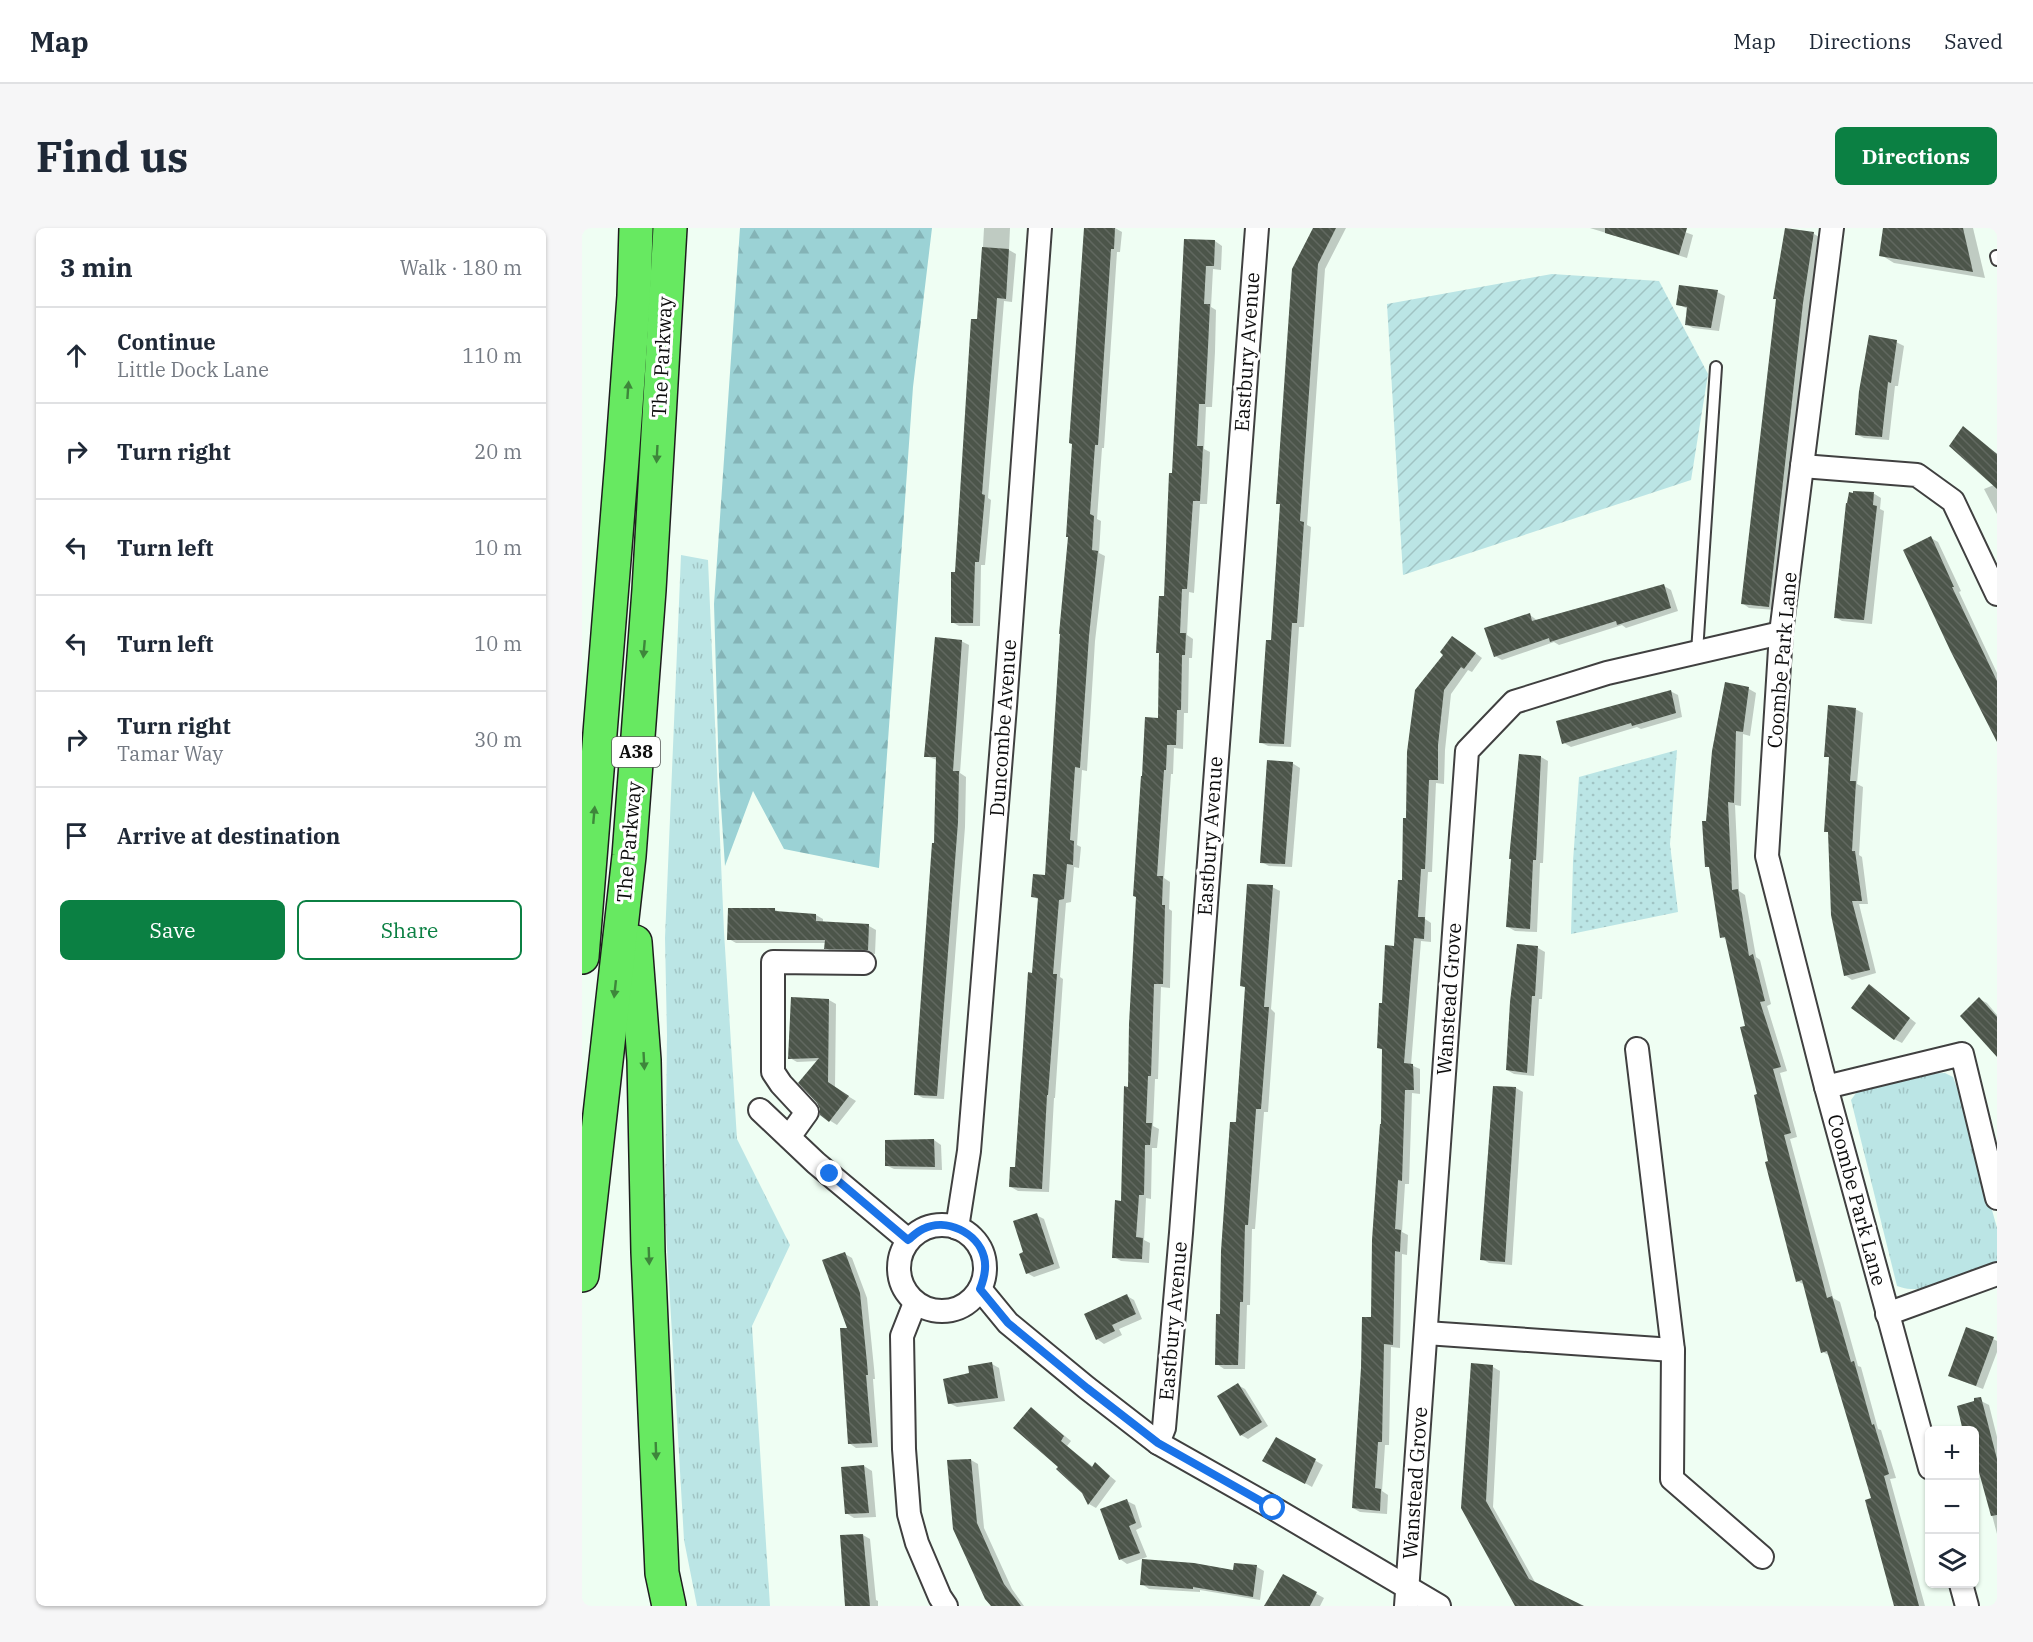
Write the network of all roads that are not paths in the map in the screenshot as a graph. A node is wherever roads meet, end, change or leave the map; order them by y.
1 (636, 228) edge
2 (670, 228) edge
3 (1040, 228) edge
4 (1257, 228) edge
5 (1827, 228) edge
6 (1832, 228) edge
7 (1716, 367) dead end
8 (622, 460) junction
9 (1802, 466) junction
10 (1997, 594) edge
11 (1781, 633) junction
12 (1697, 652) junction
13 (582, 690) edge
14 (629, 856) junction
15 (582, 957) edge
16 (864, 963) dead end
17 (1636, 1049) dead end
18 (1826, 1087) junction
19 (760, 1110) dead end
20 (789, 1137) junction
21 (1997, 1198) edge
22 (957, 1228) junction
23 (908, 1240) junction
24 (1997, 1274) edge
25 (582, 1275) edge
26 (980, 1289) junction
27 (915, 1303) junction
28 (1887, 1314) junction
29 (1426, 1333) junction
30 (1673, 1350) junction
31 (1158, 1443) junction
32 (1925, 1453) edge
33 (1762, 1557) dead end
34 (1962, 1588) edge
35 (1407, 1598) edge
36 (939, 1603) edge
37 (669, 1606) edge
38 (1439, 1606) edge
39 (1967, 1606) edge

8 -> 1 highway, The Parkway / A38
2 -> 14 highway, The Parkway / A38
3 - 22 street, Duncombe Avenue
4 - 31 street, Eastbury Avenue
5 - 6 street
6 - 9 street, Coombe Park Lane
7 - 12 lane
8 - 13 highway, A38
15 -> 8 highway, The Parkway / A38
9 - 10 street
9 - 11 street, Coombe Park Lane
11 - 12 street, Wanstead Grove
11 - 18 street, Coombe Park Lane
12 - 29 street, Wanstead Grove
14 -> 25 highway, The Parkway / A38
14 -> 37 highway, A38
16 - 20 street
17 - 30 street
18 - 21 street, Coombe Park Lane
18 - 28 street, Coombe Park Lane
19 - 20 street
20 - 23 street
22 - 23 street
22 - 26 street
23 - 27 street
24 - 28 street, Coombe Park Lane
26 - 27 street
26 - 31 street
27 - 36 street
28 - 32 street, Coombe Park Lane
29 - 30 street
29 - 35 street, Wanstead Grove
30 - 33 street
31 - 35 street
34 - 39 street
35 - 38 street

